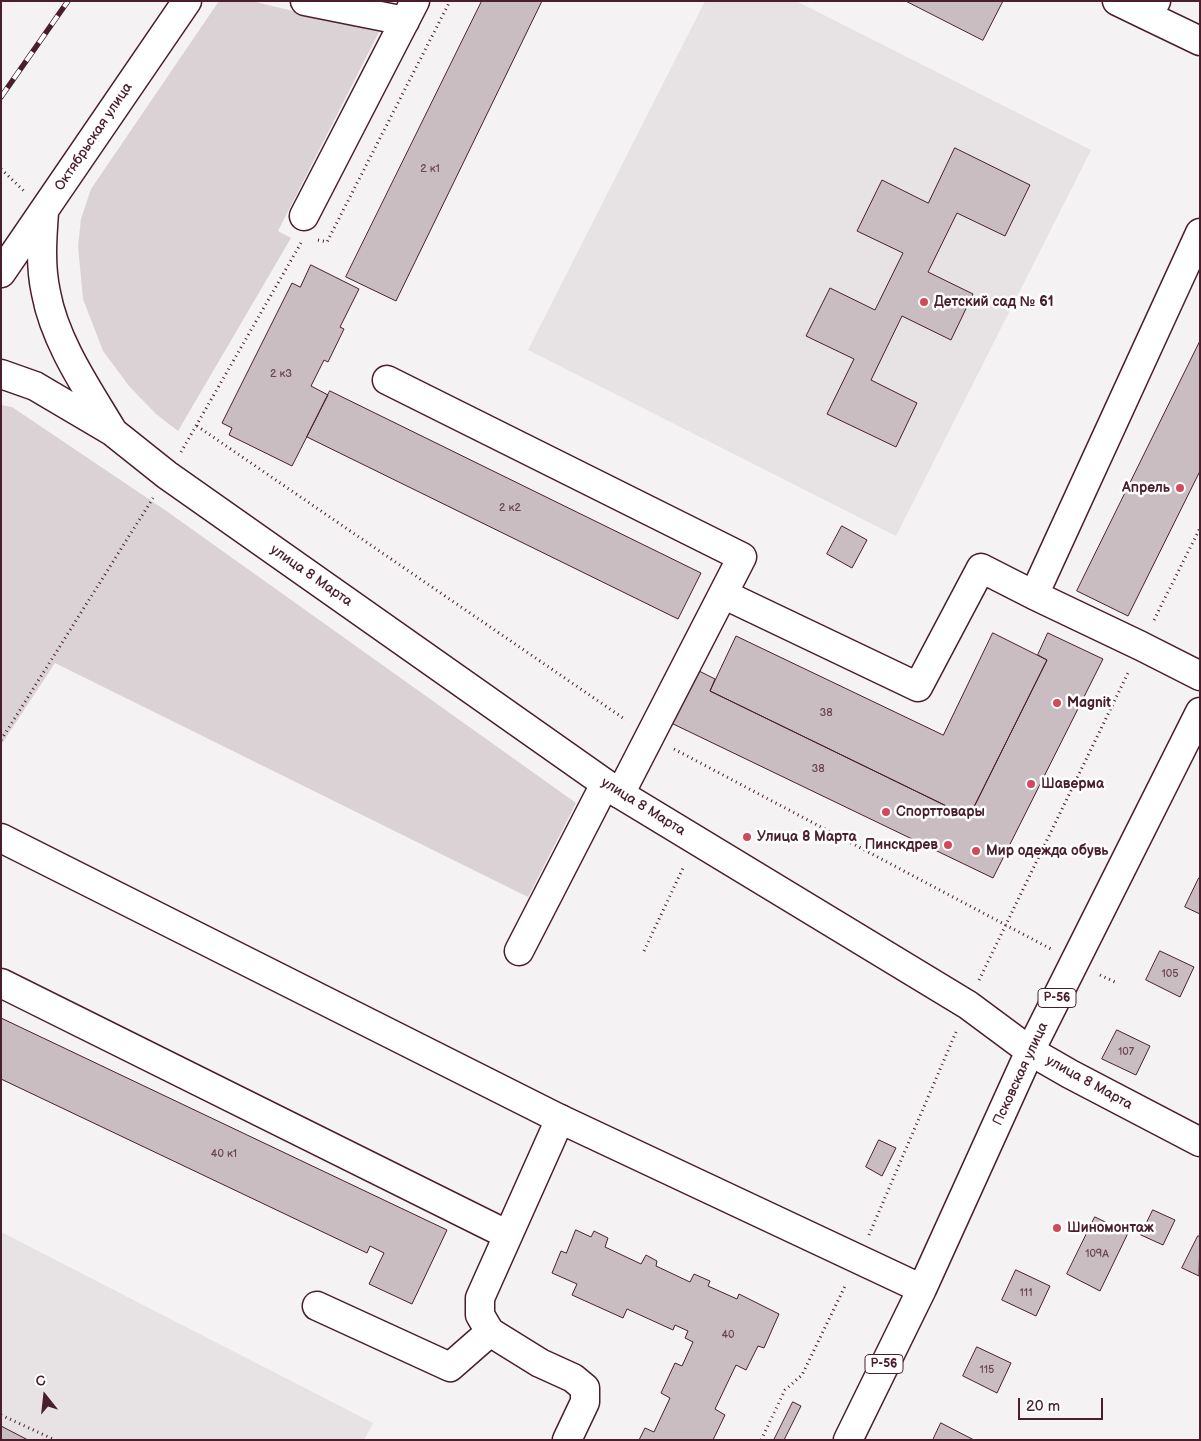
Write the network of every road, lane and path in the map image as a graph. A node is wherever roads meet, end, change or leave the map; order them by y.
1 (186, 1) edge
2 (305, 1) edge
3 (450, 1) edge
4 (1117, 1) edge
5 (1152, 9) edge
6 (410, 11) edge
7 (1200, 41) edge
8 (44, 211) junction
9 (307, 231) junction
10 (1200, 232) edge
11 (1, 273) edge
12 (1, 374) edge
13 (387, 380) dead end
14 (113, 432) junction
15 (167, 475) junction
16 (1200, 528) edge
17 (723, 594) junction
18 (1034, 595) junction
19 (1141, 646) junction
20 (1200, 676) edge
21 (1200, 712) edge
22 (1, 740) edge
23 (612, 789) junction
24 (1, 838) edge
25 (696, 840) junction
26 (519, 951) dead end
27 (644, 951) dead end
28 (1, 983) edge
29 (968, 1005) junction
30 (1030, 1051) junction
31 (560, 1119) junction
32 (1200, 1142) edge
33 (508, 1235) junction
34 (859, 1258) junction
35 (922, 1289) junction
36 (317, 1306) dead end
37 (490, 1332) junction
38 (1, 1415) edge
39 (54, 1440) edge
40 (567, 1440) edge
41 (761, 1440) edge
42 (848, 1440) edge

1 - 8 main road, Октябрьская улица
2 - 6 main road
3 - 9 path
4 - 5 main road
5 - 7 main road
6 - 9 main road
8 - 11 main road, Октябрьская улица
8 - 14 main road
9 - 15 path
10 - 18 main road
12 - 14 main road
13 - 17 main road
14 - 15 main road, улица 8 Марта
15 - 22 path
15 - 23 main road, улица 8 Марта
16 - 19 path
17 - 18 main road
17 - 23 main road
18 - 19 main road
19 - 20 main road
19 - 29 path
21 - 30 main road, Псковская улица / Р-56
23 - 25 main road, улица 8 Марта
23 - 26 main road
24 - 31 main road
25 - 27 path
25 - 29 main road, улица 8 Марта
28 - 33 main road
29 - 30 main road, улица 8 Марта
29 - 34 path
30 - 32 main road, улица 8 Марта
30 - 35 main road, Псковская улица / Р-56
31 - 33 main road
31 - 34 main road
33 - 37 main road
34 - 35 main road
34 - 41 path
35 - 42 main road, Псковская улица / Р-56
36 - 37 main road
37 - 40 main road
38 - 39 path

